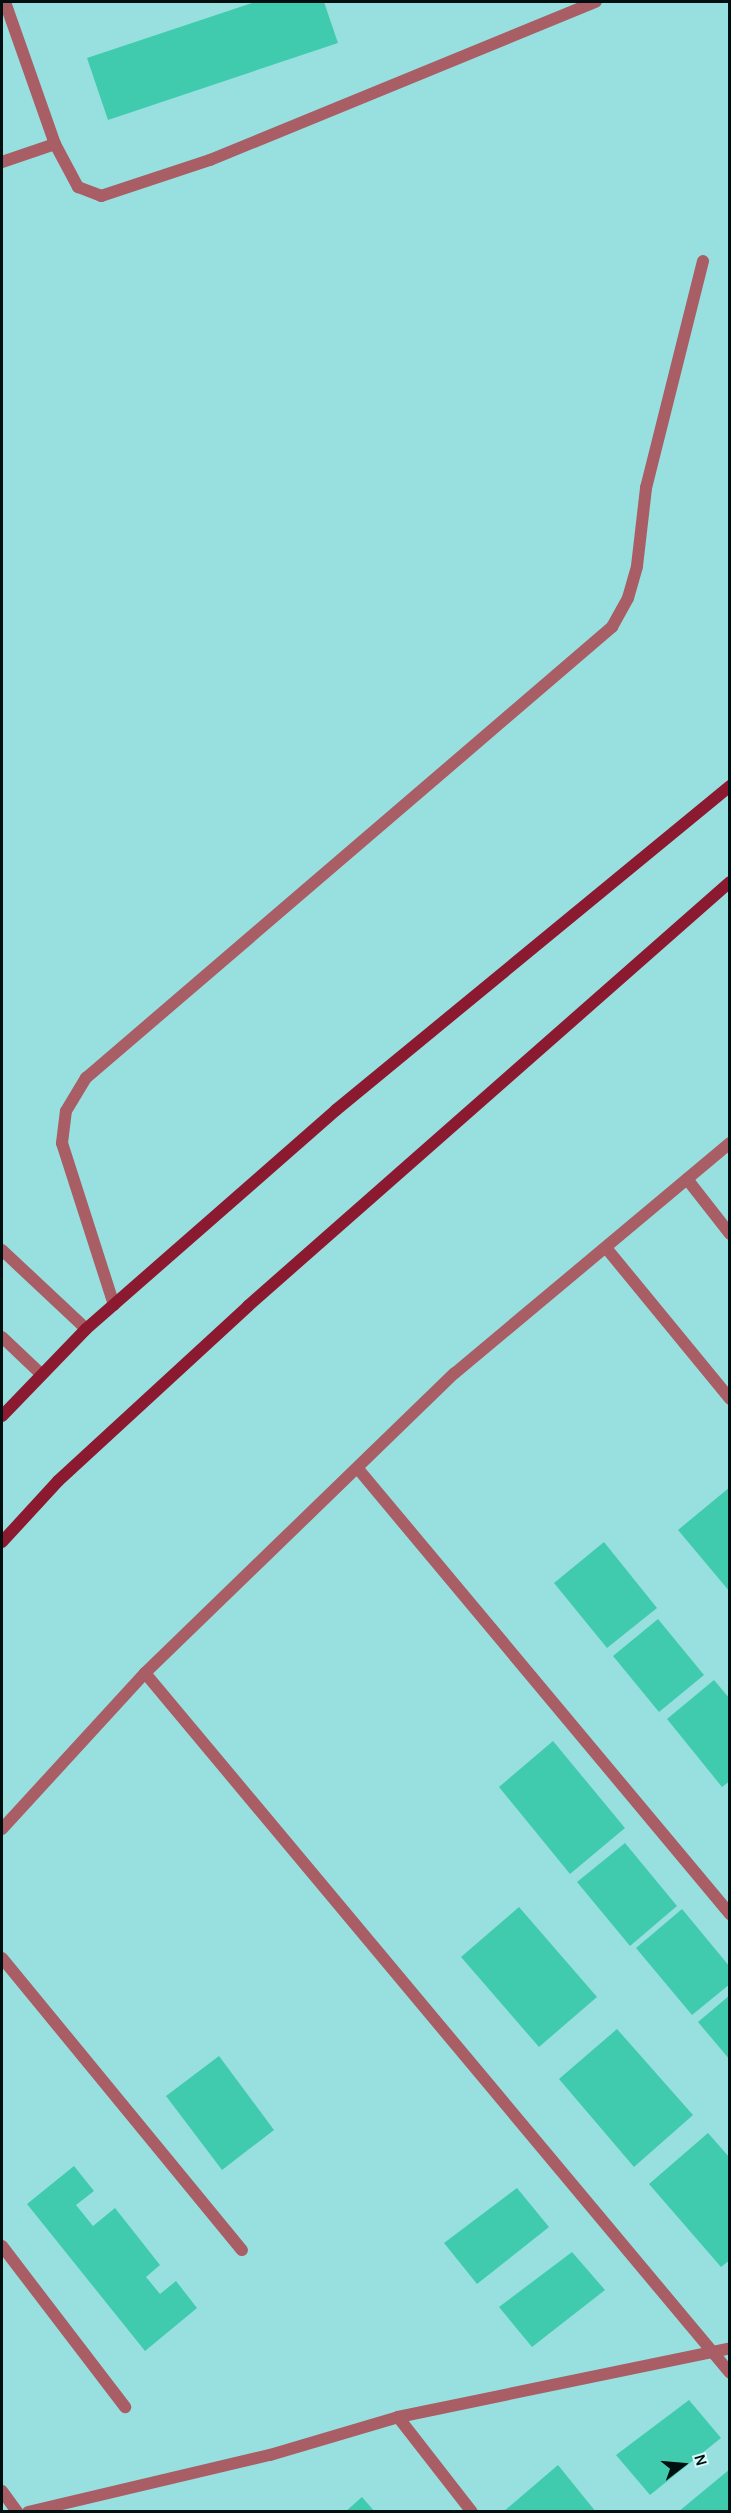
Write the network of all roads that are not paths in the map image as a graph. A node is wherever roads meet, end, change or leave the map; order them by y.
1 (5, 2) edge
2 (596, 2) edge
3 (55, 144) junction
4 (2, 162) edge
5 (703, 261) dead end
6 (729, 786) edge
7 (729, 882) edge
8 (729, 1143) edge
9 (687, 1179) junction
10 (729, 1234) edge
11 (607, 1249) junction
12 (2, 1250) edge
13 (114, 1305) junction
14 (86, 1329) junction
15 (2, 1337) edge
16 (41, 1374) junction
17 (729, 1399) edge
18 (2, 1416) edge
19 (360, 1470) junction
20 (2, 1542) edge
21 (145, 1673) junction
22 (2, 1829) edge
23 (729, 1914) edge
24 (2, 1958) edge
25 (2, 2246) edge
26 (242, 2250) dead end
27 (729, 2348) edge
28 (712, 2353) junction
29 (729, 2373) edge
30 (125, 2407) dead end
31 (398, 2417) junction
32 (2, 2491) edge
33 (17, 2511) edge
34 (28, 2511) edge
35 (472, 2511) edge

1 - 3 street
2 - 3 street
3 - 4 street
5 - 13 street
6 - 13 street
7 - 20 street
8 - 9 street
9 - 10 street
9 - 11 street
11 - 17 street
11 - 19 street
12 - 14 street
13 - 14 street
14 - 16 street
15 - 16 street
16 - 18 street
19 - 21 street
19 - 23 street
21 - 22 street
21 - 28 street
24 - 26 street
25 - 30 street
27 - 28 street
28 - 29 street
28 - 31 street
31 - 34 street
31 - 35 street
32 - 33 street

